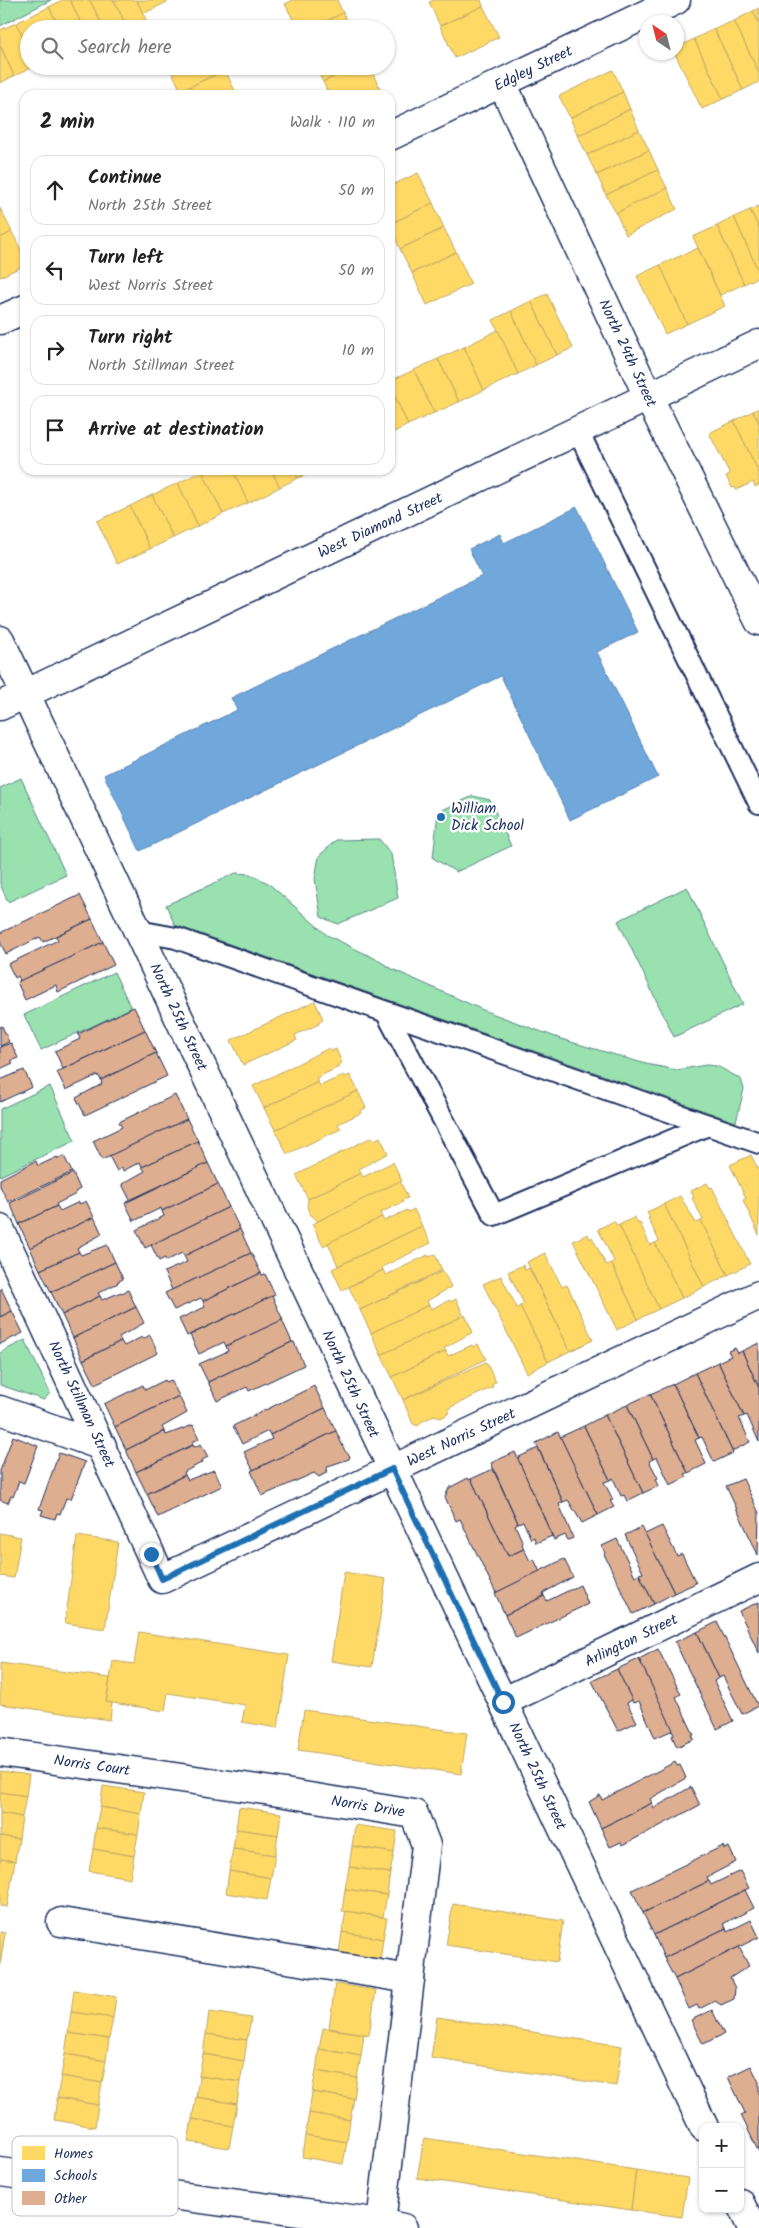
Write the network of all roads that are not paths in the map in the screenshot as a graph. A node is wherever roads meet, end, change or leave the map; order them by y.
1 (676, 0) edge
2 (502, 83) junction
3 (395, 134) edge
4 (20, 310) edge
5 (0, 320) edge
6 (759, 344) edge
7 (648, 396) junction
8 (578, 431) junction
9 (759, 621) edge
10 (0, 640) edge
11 (26, 694) junction
12 (0, 706) edge
13 (759, 803) edge
14 (138, 931) junction
15 (386, 1012) junction
16 (708, 1125) junction
17 (759, 1143) edge
18 (0, 1229) edge
19 (759, 1295) edge
20 (0, 1410) edge
21 (102, 1446) junction
22 (392, 1469) junction
23 (759, 1578) edge
24 (162, 1579) joint
25 (503, 1702) junction
26 (0, 1752) edge
27 (185, 1778) joint
28 (61, 1922) dead end
29 (410, 1979) junction
30 (702, 2123) edge
31 (178, 2197) edge
32 (744, 2211) edge
33 (392, 2226) edge
34 (752, 2228) edge

1 - 2 street, Edgley Street
2 - 3 street, Edgley Street
2 - 7 street, North 24th Street
4 - 5 street
6 - 7 street, West Diamond Street
7 - 8 street, West Diamond Street
7 - 9 street, North 24th Street
8 - 11 street, West Diamond Street
8 - 13 lane
10 - 11 street, North 25th Street
11 - 12 street, West Diamond Street
11 - 14 street, North 25th Street
14 - 15 lane
14 - 22 street, North 25th Street
15 - 16 lane
15 - 16 lane
16 - 17 lane
18 - 21 street, North Stillman Street
19 - 22 street, West Norris Street
20 - 21 street
21 - 24 street, North Stillman Street
22 - 24 street, West Norris Street
22 - 25 street, North 25th Street
23 - 25 street, Arlington Street
25 - 30 street, North 25th Street
26 - 27 street, Norris Court
27 - 29 street, Norris Drive
28 - 29 street
29 - 33 street, Norris Drive
31 - 33 street
32 - 34 street

